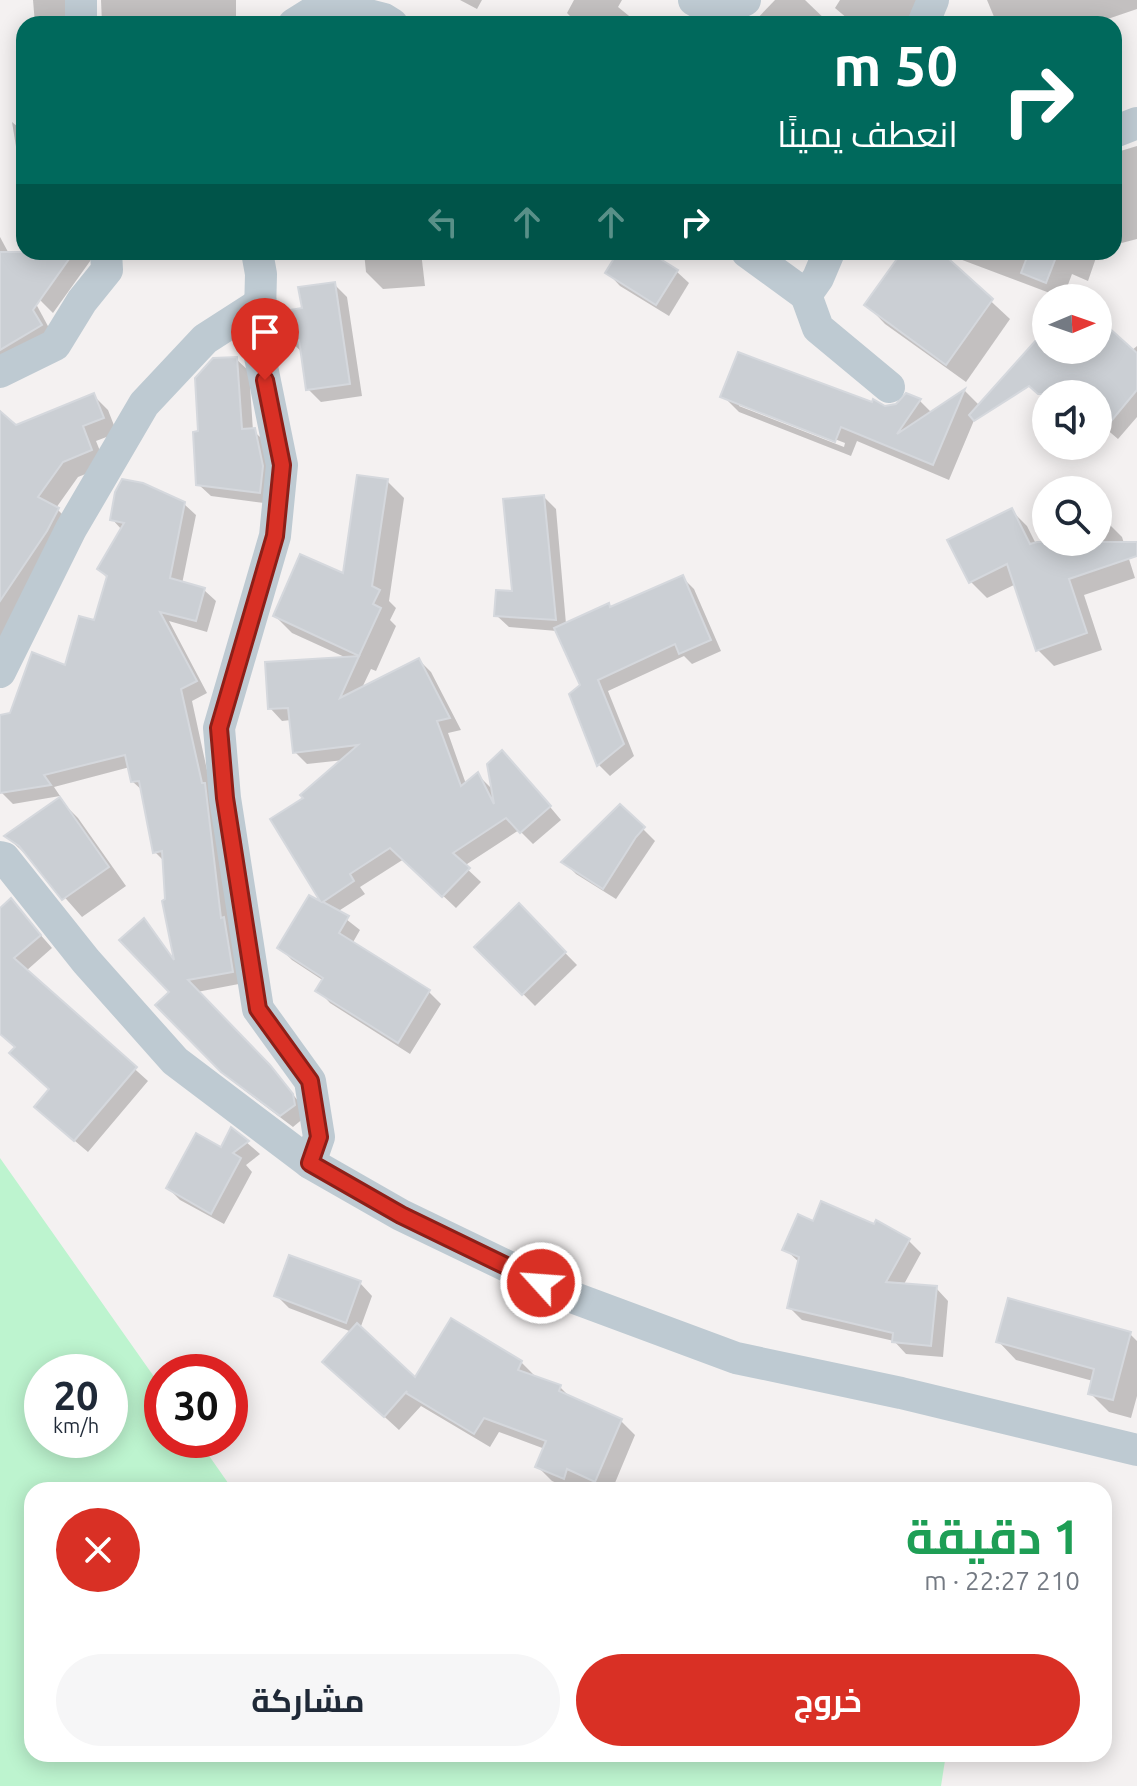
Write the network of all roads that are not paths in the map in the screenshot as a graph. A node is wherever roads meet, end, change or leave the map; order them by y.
1 (694, 0) edge
2 (745, 0) edge
3 (307, 16) edge
4 (372, 16) edge
5 (106, 260) edge
6 (258, 260) edge
7 (758, 260) edge
8 (826, 260) edge
9 (806, 295) junction
10 (261, 303) junction
11 (0, 372) edge
12 (889, 387) dead end
13 (0, 672) edge
14 (1, 855) edge
15 (310, 1163) junction
16 (1137, 1450) edge

1 - 2 street
3 - 4 street
5 - 11 street
6 - 10 street
7 - 9 street
8 - 9 street
9 - 12 street
10 - 13 street
10 - 15 street
14 - 15 street
15 - 16 street

